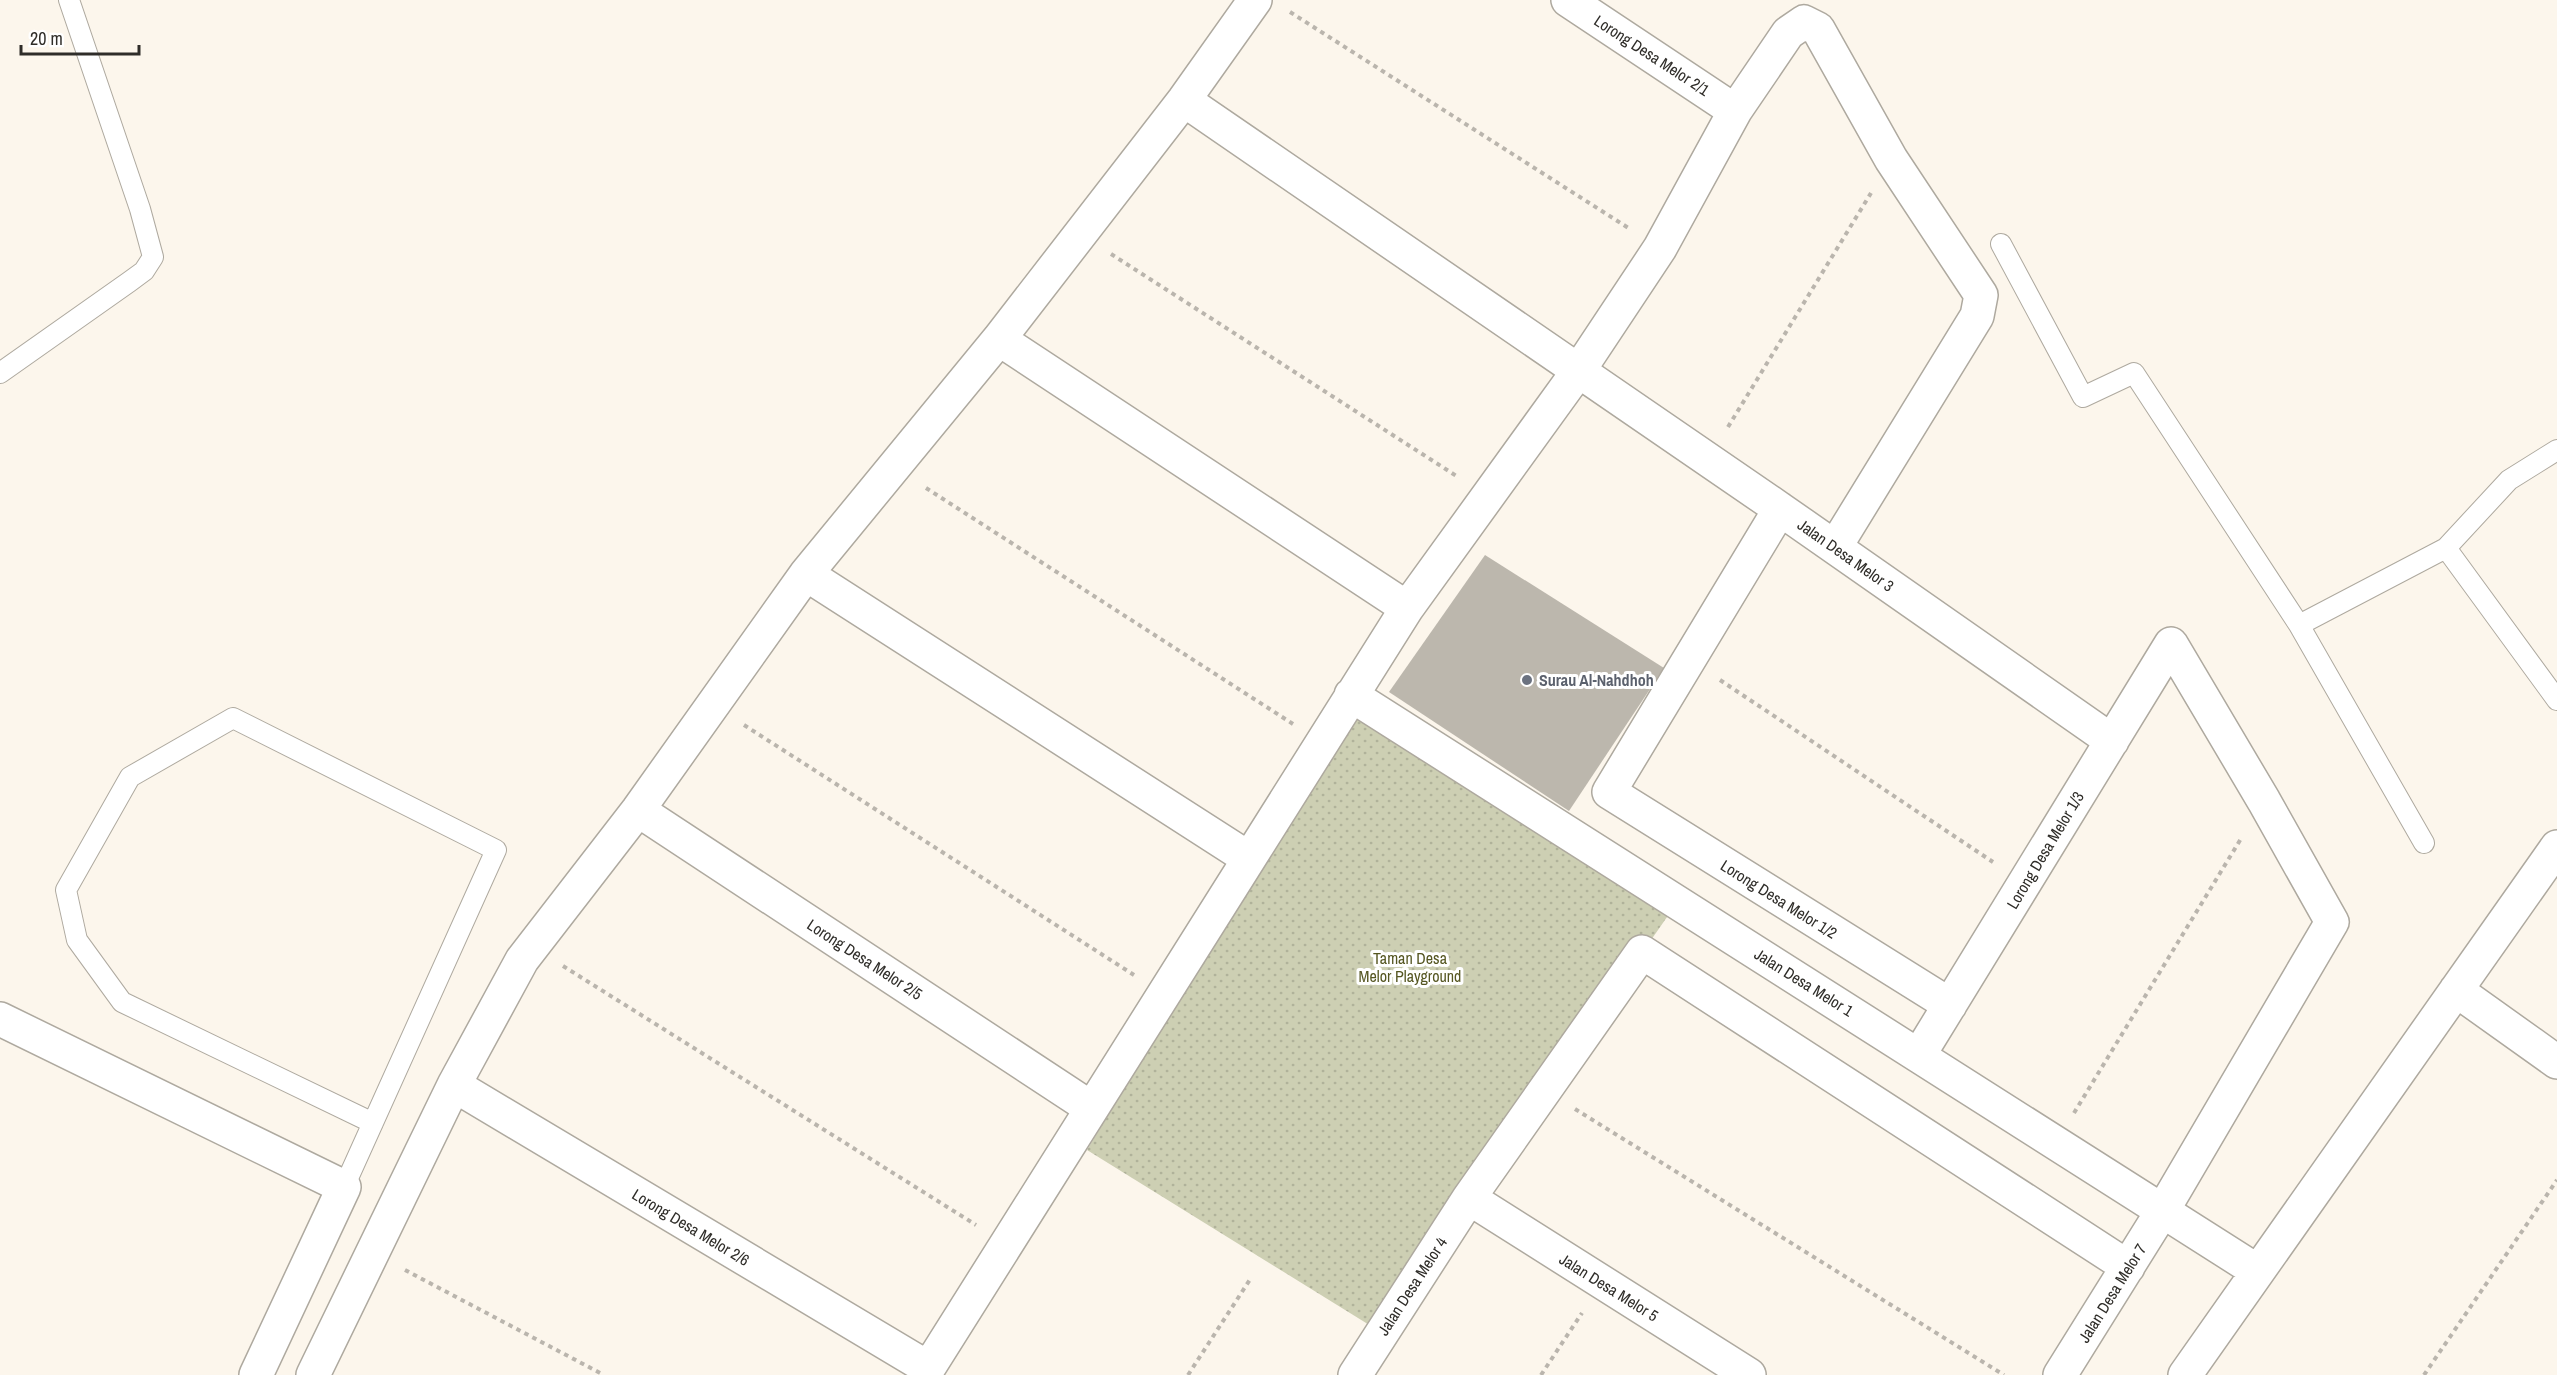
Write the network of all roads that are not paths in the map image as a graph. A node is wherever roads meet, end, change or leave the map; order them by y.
1 (69, 0) edge
2 (1568, 0) edge
3 (1268, 3) edge
4 (1184, 100) junction
5 (1735, 111) junction
6 (2001, 244) dead end
7 (999, 339) junction
8 (1579, 370) junction
9 (0, 373) edge
10 (2557, 450) edge
11 (1780, 509) junction
12 (1835, 547) junction
13 (2446, 548) junction
14 (806, 574) junction
15 (1407, 608) junction
16 (2299, 626) junction
17 (1351, 695) junction
18 (2557, 700) edge
19 (2112, 741) junction
20 (2264, 801) joint
21 (638, 810) junction
22 (2424, 843) dead end
23 (2557, 847) edge
24 (1248, 858) junction
25 (2456, 990) junction
26 (1950, 1005) junction
27 (0, 1019) edge
28 (1919, 1055) junction
29 (2557, 1062) edge
30 (454, 1085) junction
31 (1091, 1108) junction
32 (373, 1123) junction
33 (344, 1187) junction
34 (1469, 1198) junction
35 (2163, 1210) junction
36 (2128, 1267) junction
37 (2258, 1270) junction
38 (1715, 1366) edge
39 (926, 1372) edge
40 (256, 1375) edge
41 (313, 1375) edge
42 (1355, 1375) edge
43 (1749, 1375) edge
44 (2060, 1375) edge
45 (2185, 1375) edge

1 - 9 lane
2 - 5 street, Lorong Desa Melor 2/1
3 - 4 street
4 - 7 street
4 - 8 street, Jalan Desa Melor 3
5 - 8 street
5 - 12 street
6 - 16 lane
7 - 14 street
7 - 15 street
8 - 11 street, Jalan Desa Melor 3
8 - 15 street
10 - 13 lane
11 - 12 street, Jalan Desa Melor 3
11 - 26 street, Lorong Desa Melor 1/2
12 - 19 street, Jalan Desa Melor 3
13 - 16 lane
13 - 18 lane
14 - 21 street
14 - 24 street
15 - 17 street
16 - 22 lane
17 - 24 street
17 - 28 street, Jalan Desa Melor 1
19 - 20 street, Lorong Desa Melor 1/3
19 - 26 street, Lorong Desa Melor 1/3
20 - 35 street, Jalan Desa Melor 7
21 - 30 street
21 - 31 street, Lorong Desa Melor 2/5
23 - 25 street
24 - 31 street
25 - 29 street
25 - 37 street
26 - 28 street, Lorong Desa Melor 1/3
27 - 33 street
28 - 35 street, Jalan Desa Melor 1
30 - 39 street, Lorong Desa Melor 2/6
30 - 41 street
31 - 39 street
32 - 32 lane
32 - 33 lane
33 - 40 street
34 - 36 street, Jalan Desa Melor 4
34 - 38 street, Jalan Desa Melor 5
34 - 42 street, Jalan Desa Melor 4
35 - 36 street, Jalan Desa Melor 7
35 - 37 street, Jalan Desa Melor 1
36 - 44 street, Jalan Desa Melor 7
37 - 45 street
38 - 43 street, Jalan Desa Melor 5

